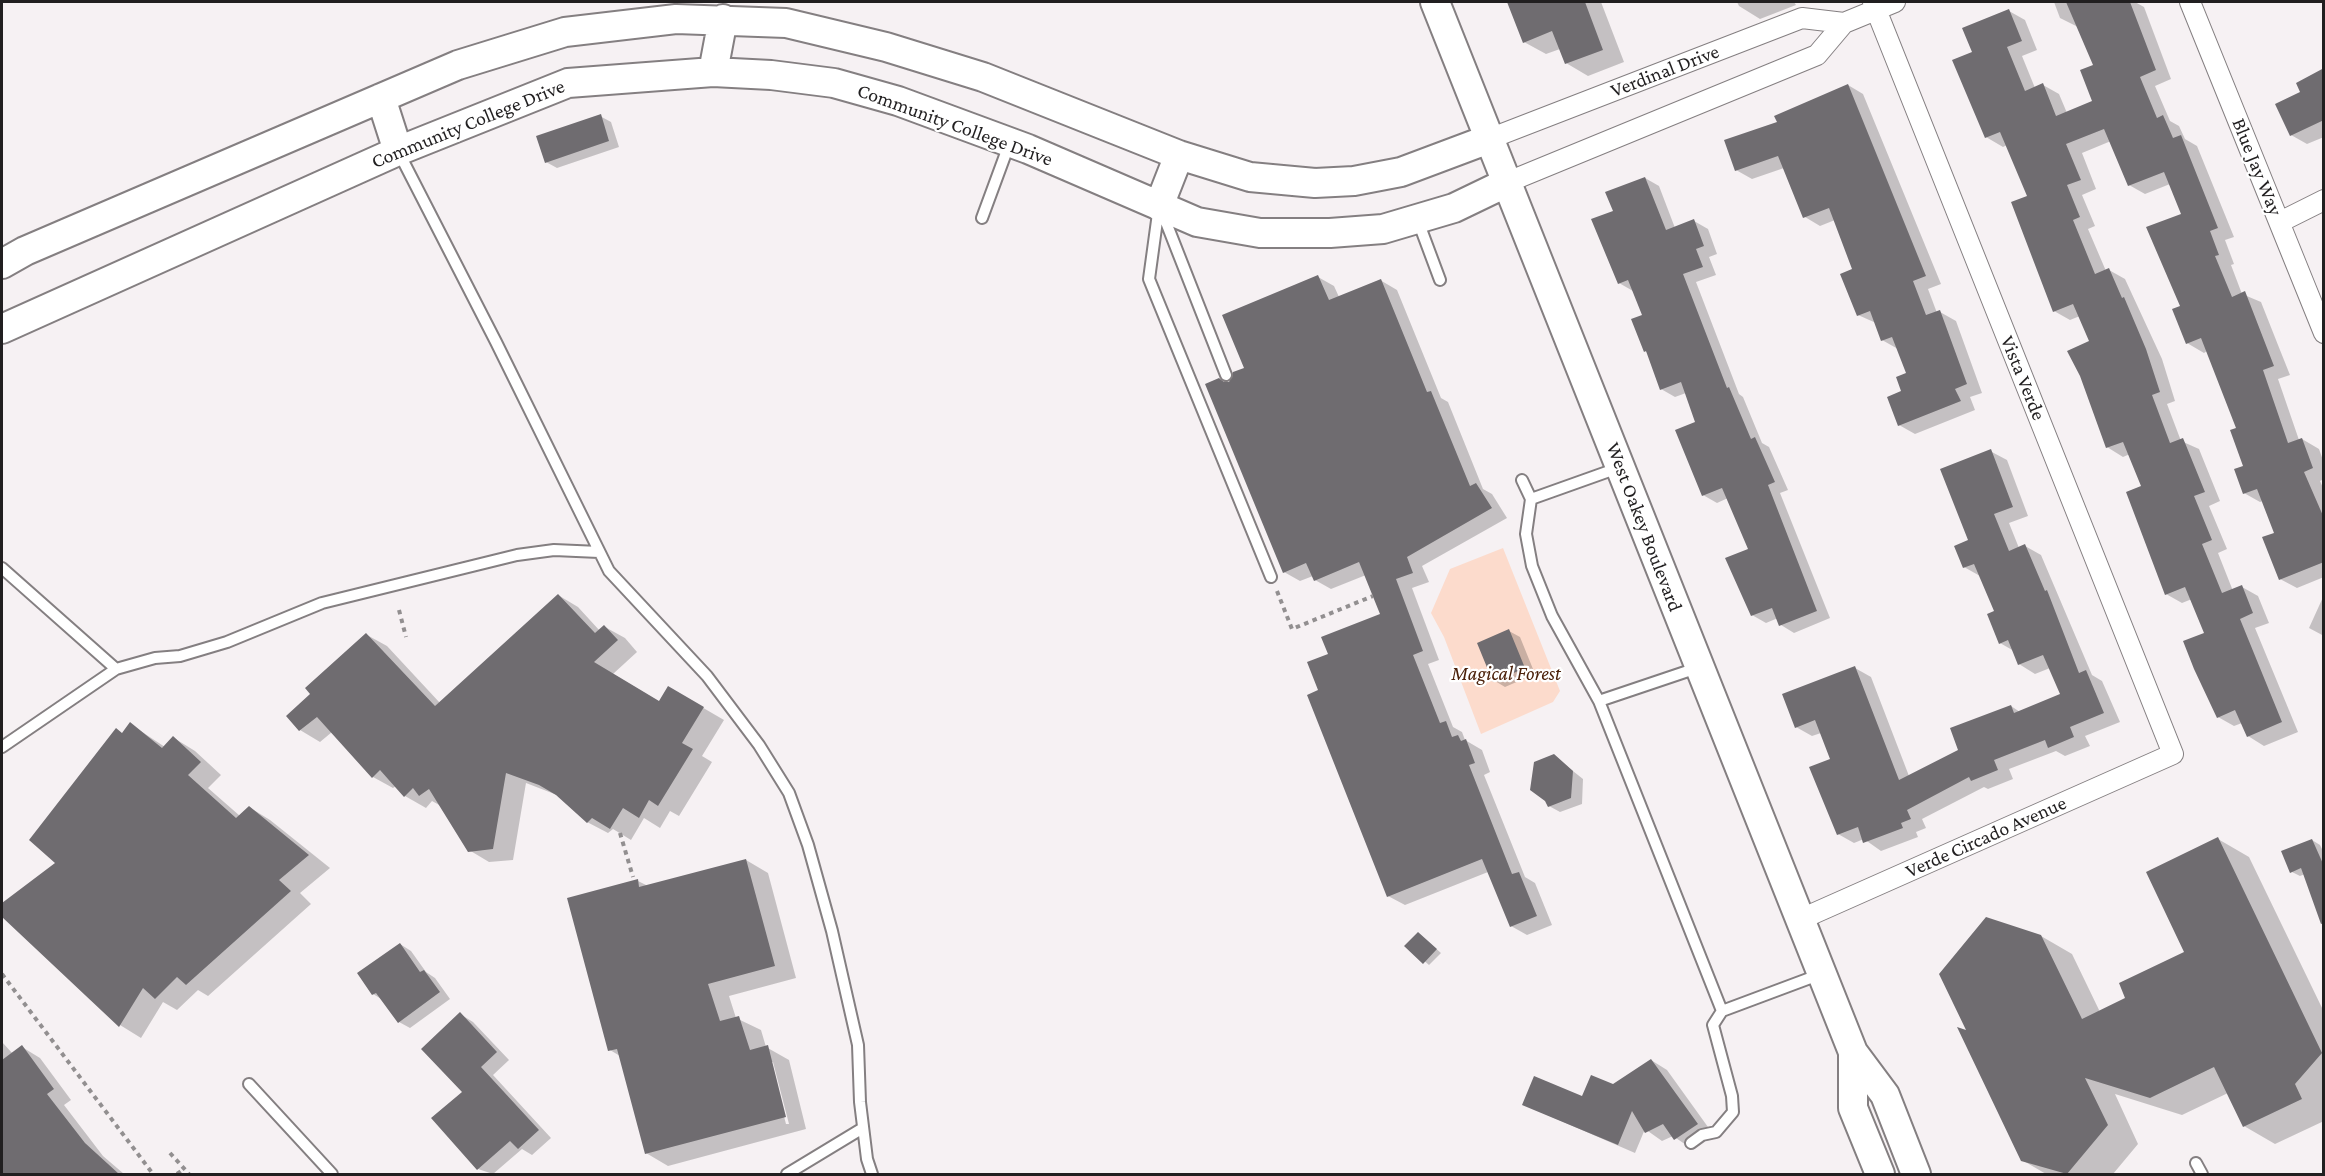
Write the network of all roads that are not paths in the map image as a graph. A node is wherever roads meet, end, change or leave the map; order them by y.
1 (1435, 2) edge
2 (1895, 2) edge
3 (2190, 2) edge
4 (1874, 5) edge
5 (723, 15) junction
6 (1844, 23) junction
7 (713, 72) junction
8 (381, 98) junction
9 (1489, 139) junction
10 (1010, 142) junction
11 (398, 151) junction
12 (1179, 155) junction
13 (1508, 182) junction
14 (2324, 200) edge
15 (1159, 206) junction
16 (982, 218) dead end
17 (1418, 220) junction
18 (2280, 222) junction
19 (2, 264) edge
20 (1440, 280) dead end
21 (2, 328) edge
22 (2324, 333) edge
23 (1226, 375) dead end
24 (1621, 466) junction
25 (1522, 480) dead end
26 (1531, 499) junction
27 (599, 552) junction
28 (2, 568) edge
29 (1271, 577) road end
30 (1698, 668) junction
31 (116, 669) junction
32 (1599, 701) junction
33 (2, 747) edge
34 (2173, 754) joint
35 (1799, 920) junction
36 (1821, 974) junction
37 (1722, 1011) junction
38 (1852, 1052) junction
39 (249, 1084) dead end
40 (863, 1128) junction
41 (1690, 1143) dead end
42 (2196, 1162) dead end
43 (1912, 1173) edge
44 (332, 1174) edge
45 (787, 1174) edge
46 (872, 1174) edge
47 (1880, 1174) edge
48 (2202, 1174) edge

1 - 9 street, West Oakey Boulevard
2 - 4 street
3 - 18 street, Blue Jay Way
4 - 6 street
4 - 34 street, Vista Verde
5 - 7 street
5 - 8 street
5 - 12 street
6 - 9 street, Verdinal Drive
6 - 13 street
7 - 10 street, Community College Drive
7 - 11 street, Community College Drive
8 - 11 street
8 - 19 street
9 - 12 street
9 - 13 street, West Oakey Boulevard
10 - 15 street, Community College Drive
10 - 16 lane
11 - 21 street, Community College Drive
11 - 27 lane
12 - 15 street
13 - 17 street, Community College Drive
13 - 24 street, West Oakey Boulevard
14 - 18 street
15 - 17 street, Community College Drive
15 - 23 lane
15 - 29 lane
17 - 20 lane
18 - 22 street, Blue Jay Way
24 - 26 lane
24 - 30 street, West Oakey Boulevard
25 - 26 lane
26 - 32 lane
27 - 31 lane
27 - 40 lane
28 - 31 lane
30 - 32 lane
30 - 35 street, West Oakey Boulevard
31 - 33 lane
32 - 37 lane
34 - 35 street, Verde Circado Avenue
35 - 36 street, West Oakey Boulevard
36 - 37 lane
36 - 38 street, West Oakey Boulevard
37 - 41 lane
38 - 43 street, West Oakey Boulevard
38 - 47 street, West Oakey Boulevard
39 - 44 lane
40 - 45 lane
40 - 46 lane
42 - 48 lane

